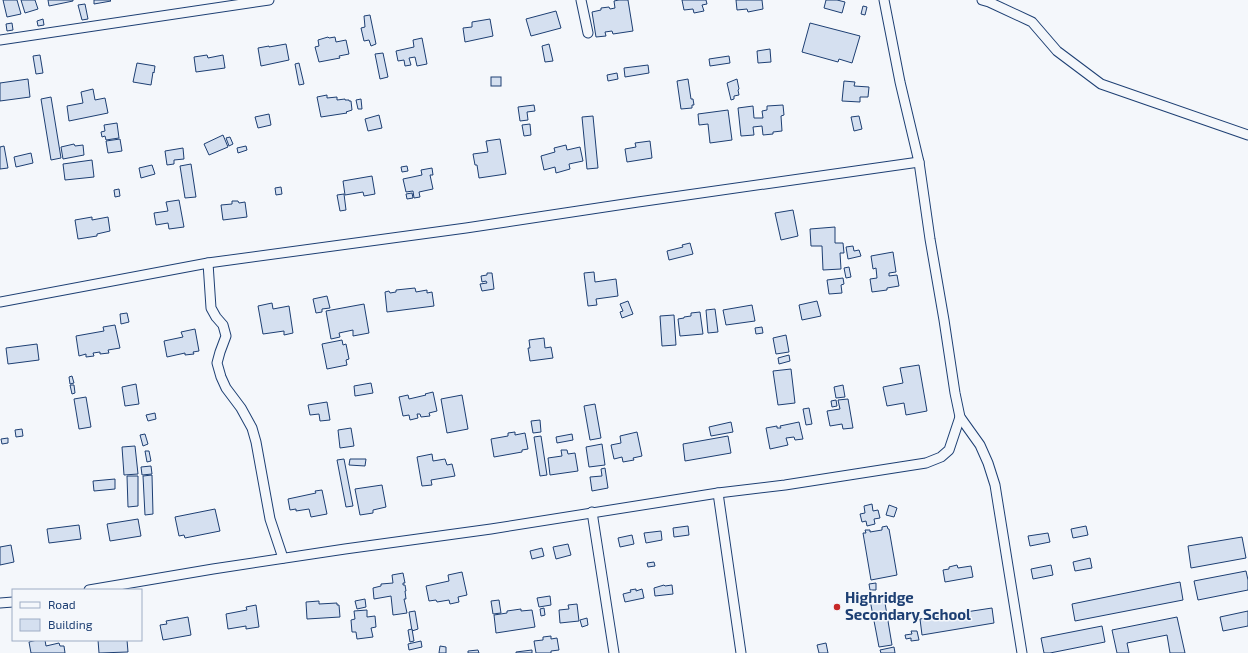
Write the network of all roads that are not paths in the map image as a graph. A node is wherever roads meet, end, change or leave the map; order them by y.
1 (264, 0) edge
2 (581, 0) edge
3 (884, 0) edge
4 (982, 0) edge
5 (588, 33) dead end
6 (1, 41) edge
7 (1248, 135) edge
8 (919, 162) junction
9 (208, 263) junction
10 (0, 302) edge
11 (960, 418) junction
12 (718, 493) junction
13 (592, 512) junction
14 (283, 558) junction
15 (95, 589) edge
16 (12, 602) edge
17 (0, 604) edge
18 (614, 653) edge
19 (741, 653) edge
20 (1022, 653) edge

1 - 6 street
2 - 5 street
3 - 8 street
4 - 7 street
8 - 9 street
8 - 11 street
9 - 10 street
9 - 14 street
11 - 12 street
11 - 20 street
12 - 13 street
12 - 19 street
13 - 14 street
13 - 18 street
14 - 15 street
16 - 17 street

